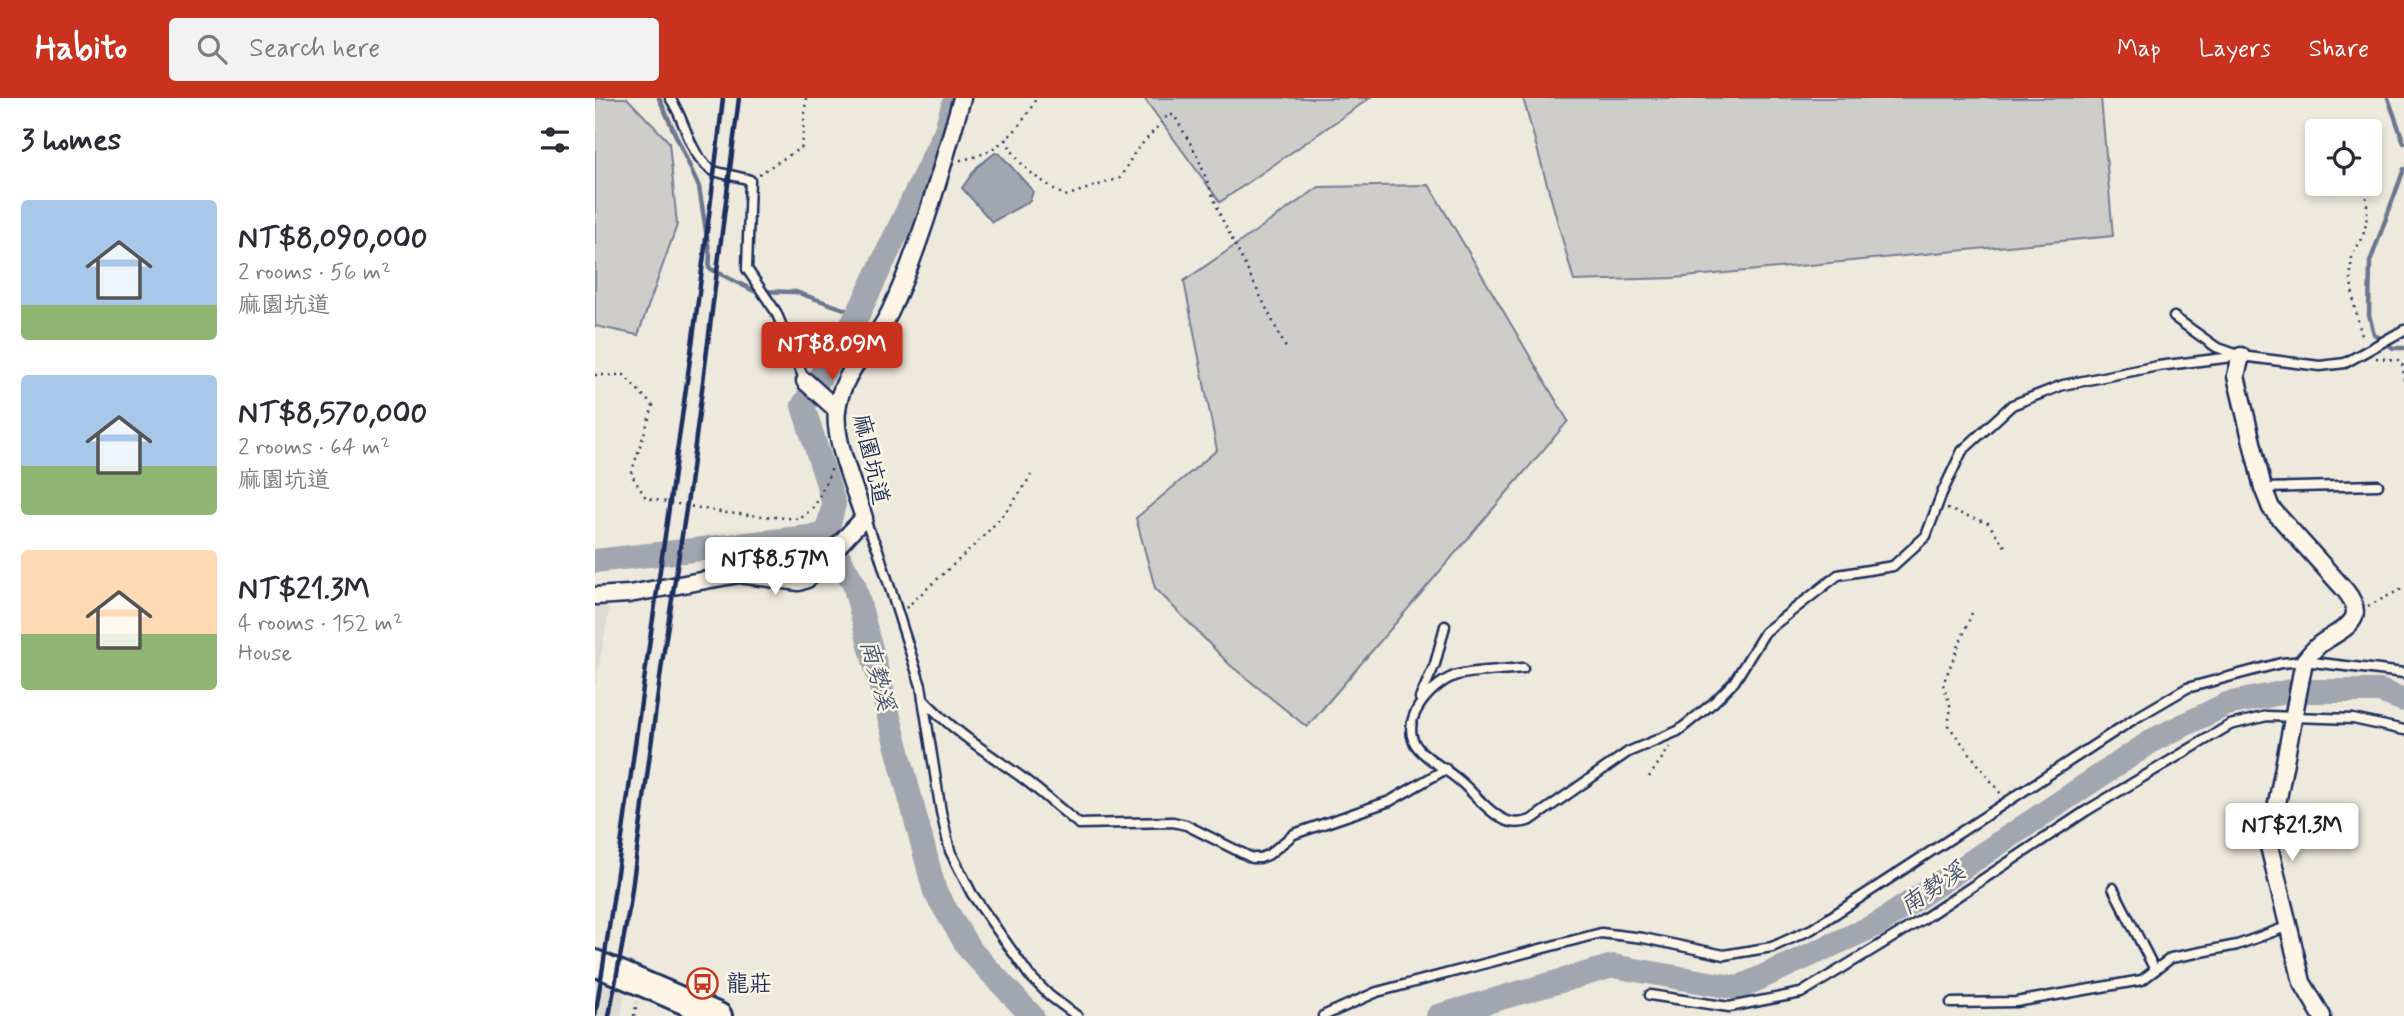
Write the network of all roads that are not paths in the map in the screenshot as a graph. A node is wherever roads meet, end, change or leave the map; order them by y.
1 (670, 98) edge
2 (962, 98) edge
3 (2174, 317) dead end
4 (2404, 330) edge
5 (2241, 356) junction
6 (805, 381) joint
7 (836, 410) junction
8 (2378, 485) dead end
9 (2263, 488) junction
10 (863, 514) junction
11 (595, 596) edge
12 (1445, 626) dead end
13 (2304, 666) junction
14 (1523, 668) dead end
15 (2404, 673) edge
16 (923, 699) junction
17 (2295, 713) junction
18 (1413, 714) junction
19 (2404, 730) edge
20 (1446, 769) junction
21 (2113, 888) dead end
22 (2289, 926) junction
23 (595, 963) edge
24 (2155, 970) junction
25 (1650, 995) dead end
26 (1951, 1003) dead end
27 (719, 1016) edge
28 (1077, 1016) edge
29 (1323, 1016) edge
30 (2322, 1016) edge

1 - 6 lane
2 - 7 street, 麻園坑道
3 - 5 lane
4 - 5 lane
5 - 9 street
5 - 20 lane
6 - 7 street
7 - 10 street, 麻園坑道
8 - 9 lane
9 - 13 street
10 - 11 street
10 - 16 lane
12 - 18 lane
13 - 15 lane
13 - 17 street
13 - 29 lane
14 - 18 lane
16 - 20 lane
16 - 28 lane
17 - 19 lane
17 - 22 street
17 - 25 lane
18 - 20 lane
21 - 24 lane
22 - 24 lane
22 - 30 street
23 - 27 main road
24 - 26 lane

